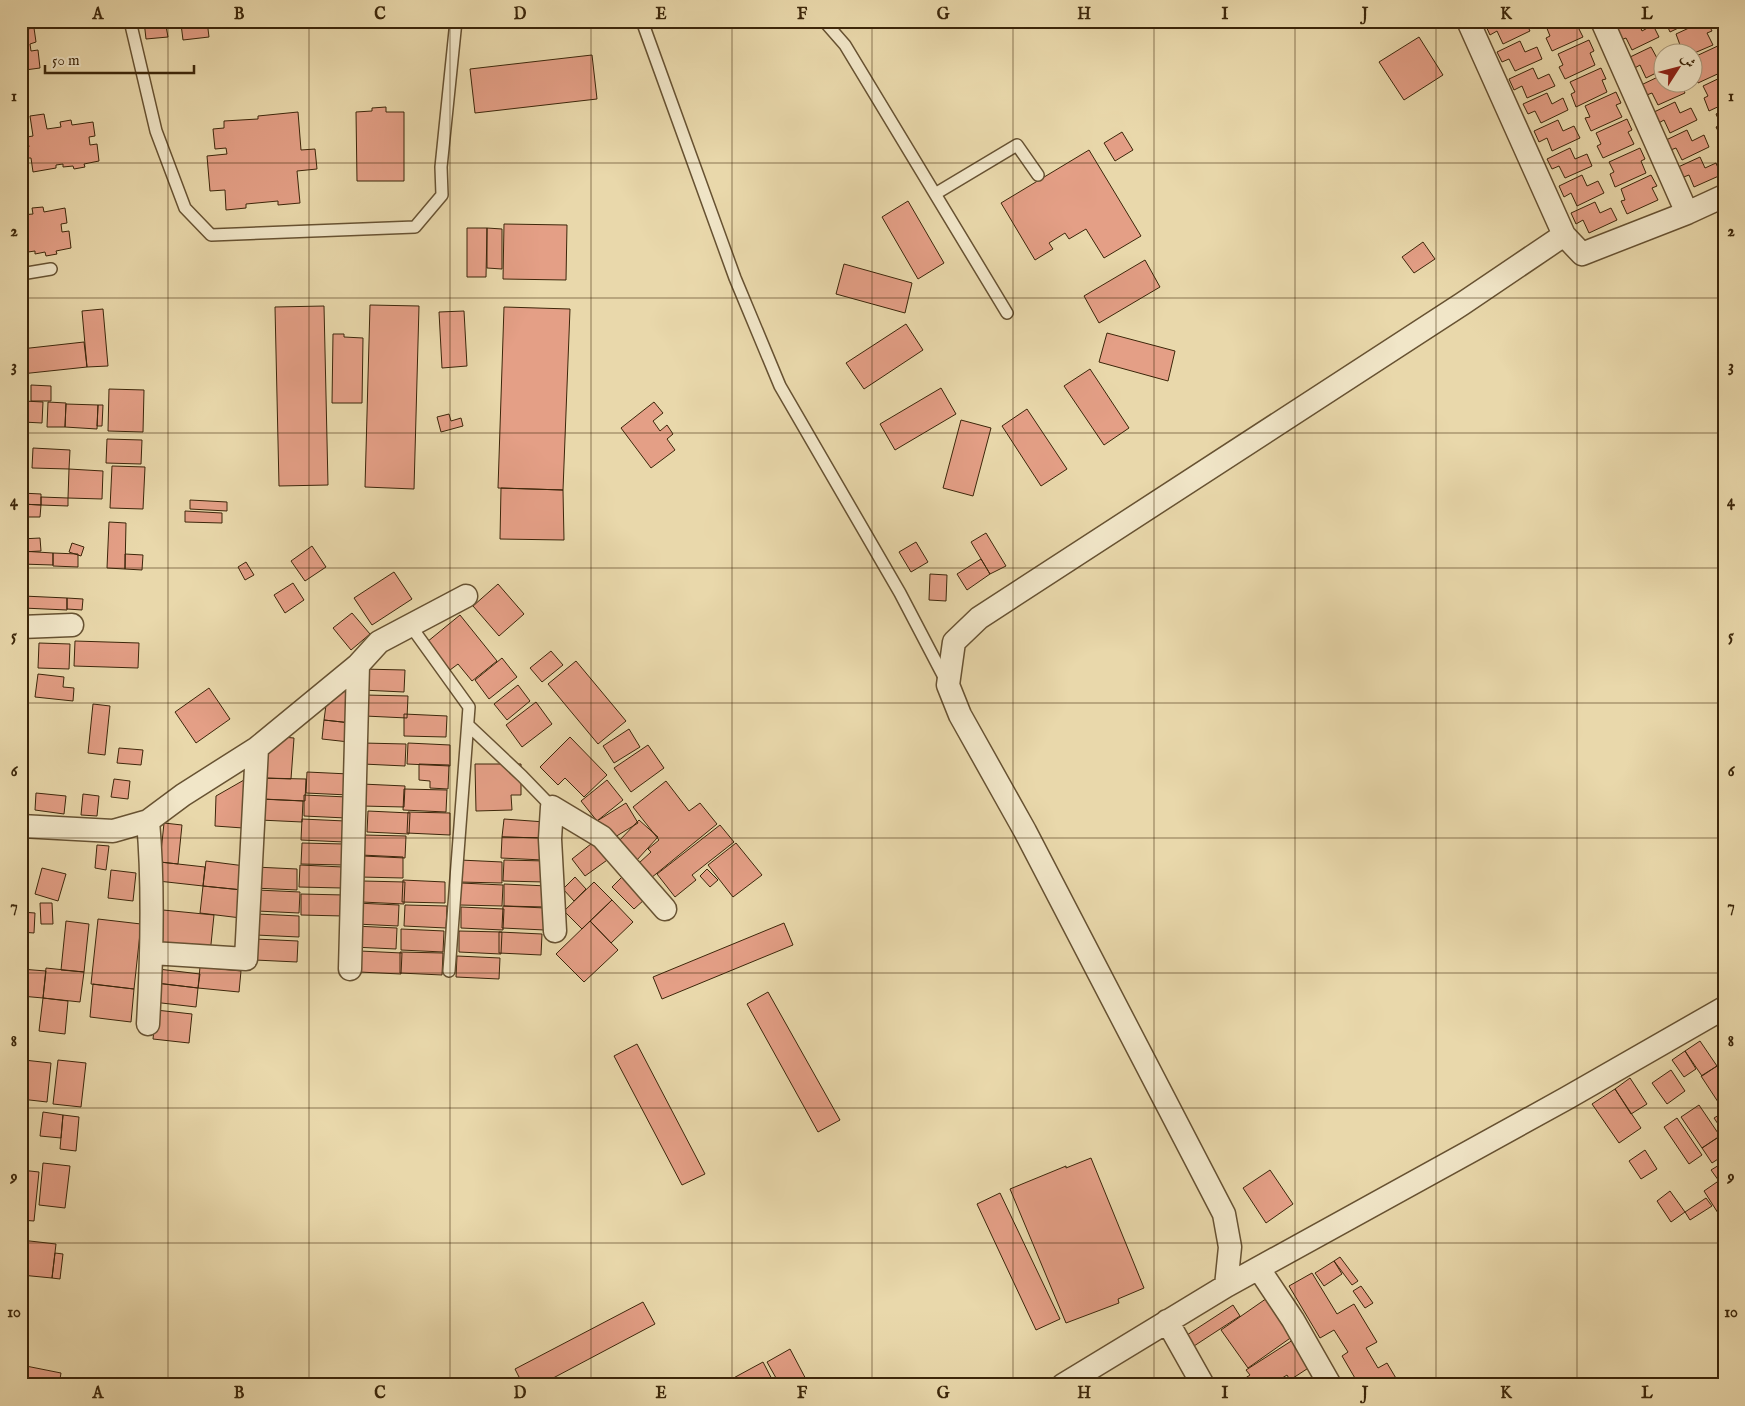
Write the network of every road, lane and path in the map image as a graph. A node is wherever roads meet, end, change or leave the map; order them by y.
1 (130, 21) edge
2 (456, 21) edge
3 (642, 21) edge
4 (824, 21) edge
5 (1468, 21) edge
6 (1602, 21) edge
7 (1038, 175) dead end
8 (935, 194) junction
9 (1724, 196) edge
10 (1686, 213) junction
11 (1564, 236) junction
12 (51, 269) dead end
13 (21, 274) edge
14 (1007, 313) dead end
15 (466, 596) dead end
16 (72, 625) dead end
17 (410, 625) junction
18 (21, 627) edge
19 (358, 665) junction
20 (948, 686) junction
21 (468, 725) junction
22 (257, 748) junction
23 (552, 807) junction
24 (148, 821) junction
25 (21, 826) edge
26 (665, 910) dead end
27 (555, 930) dead end
28 (152, 953) junction
29 (350, 969) dead end
30 (449, 971) dead end
31 (1724, 1008) edge
32 (148, 1024) dead end
33 (1259, 1269) junction
34 (1226, 1286) junction
35 (1167, 1322) junction
36 (1063, 1385) edge
37 (1202, 1385) edge
38 (1330, 1385) edge

1 - 2 lane
3 - 20 lane
4 - 8 lane
5 - 11 street
6 - 10 street
7 - 8 lane
8 - 14 lane
9 - 10 street
10 - 11 street
11 - 20 street
12 - 13 lane
15 - 17 street
16 - 18 street
17 - 19 street
17 - 21 lane
19 - 22 street
19 - 29 street
20 - 34 street
21 - 23 lane
21 - 30 lane
22 - 24 street
22 - 28 street
23 - 26 street
23 - 27 street
24 - 25 street
24 - 28 street
28 - 32 street
31 - 33 street
33 - 34 street
33 - 38 street
34 - 35 street
35 - 36 street
35 - 37 street

